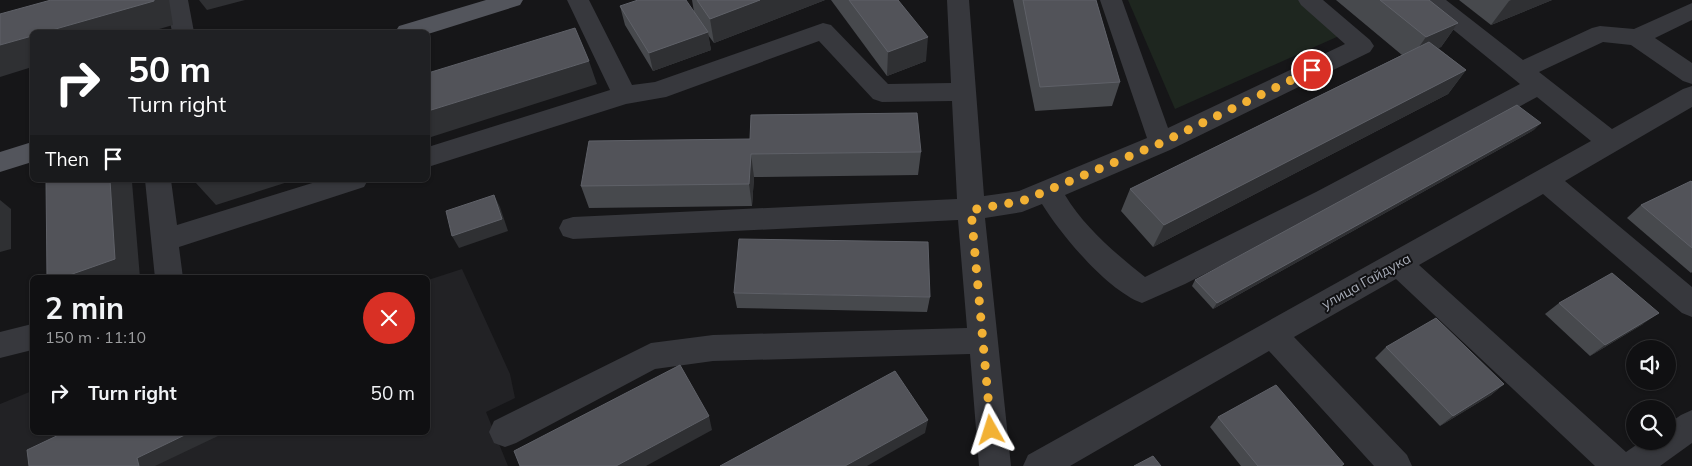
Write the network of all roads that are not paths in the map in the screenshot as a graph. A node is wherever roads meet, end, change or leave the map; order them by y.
1 (177, 0) edge
2 (510, 0) edge
3 (578, 0) edge
4 (958, 0) edge
5 (1112, 0) edge
6 (1309, 0) edge
7 (1431, 0) edge
8 (1692, 11) edge
9 (183, 30) edge
10 (413, 30) edge
11 (1637, 37) junction
12 (1692, 75) edge
13 (1529, 78) junction
14 (964, 92) junction
15 (625, 95) junction
16 (1692, 95) edge
17 (1610, 142) junction
18 (1161, 143) junction
19 (30, 153) edge
20 (430, 156) edge
21 (0, 162) edge
22 (1545, 180) junction
23 (158, 182) edge
24 (349, 182) edge
25 (1048, 190) junction
26 (971, 210) junction
27 (573, 228) dead end
28 (165, 240) junction
29 (1398, 263) junction
30 (170, 275) edge
31 (1692, 304) edge
32 (1272, 334) junction
33 (30, 338) edge
34 (982, 341) junction
35 (0, 345) edge
36 (1692, 425) edge
37 (505, 432) dead end
38 (995, 466) edge
39 (1039, 466) edge
40 (1396, 466) edge
41 (1618, 466) edge
42 (1633, 466) edge

1 - 9 street
2 - 10 main road
3 - 15 street
4 - 14 street
5 - 18 street
6 - 18 street
7 - 13 street
8 - 11 street
11 - 12 street
11 - 13 street
13 - 17 street
13 - 25 street
14 - 15 street
14 - 26 street
15 - 20 street
16 - 17 street, улица Гайдука
17 - 22 street, улица Гайдука
18 - 25 street
19 - 21 main road
22 - 29 street, улица Гайдука
22 - 31 street
23 - 28 street
24 - 28 street
25 - 26 street
26 - 27 street
26 - 34 street
28 - 30 street
29 - 32 street, улица Гайдука
29 - 41 street
32 - 39 street, улица Гайдука
32 - 40 street
33 - 35 street
34 - 37 street
34 - 38 street
36 - 42 street

